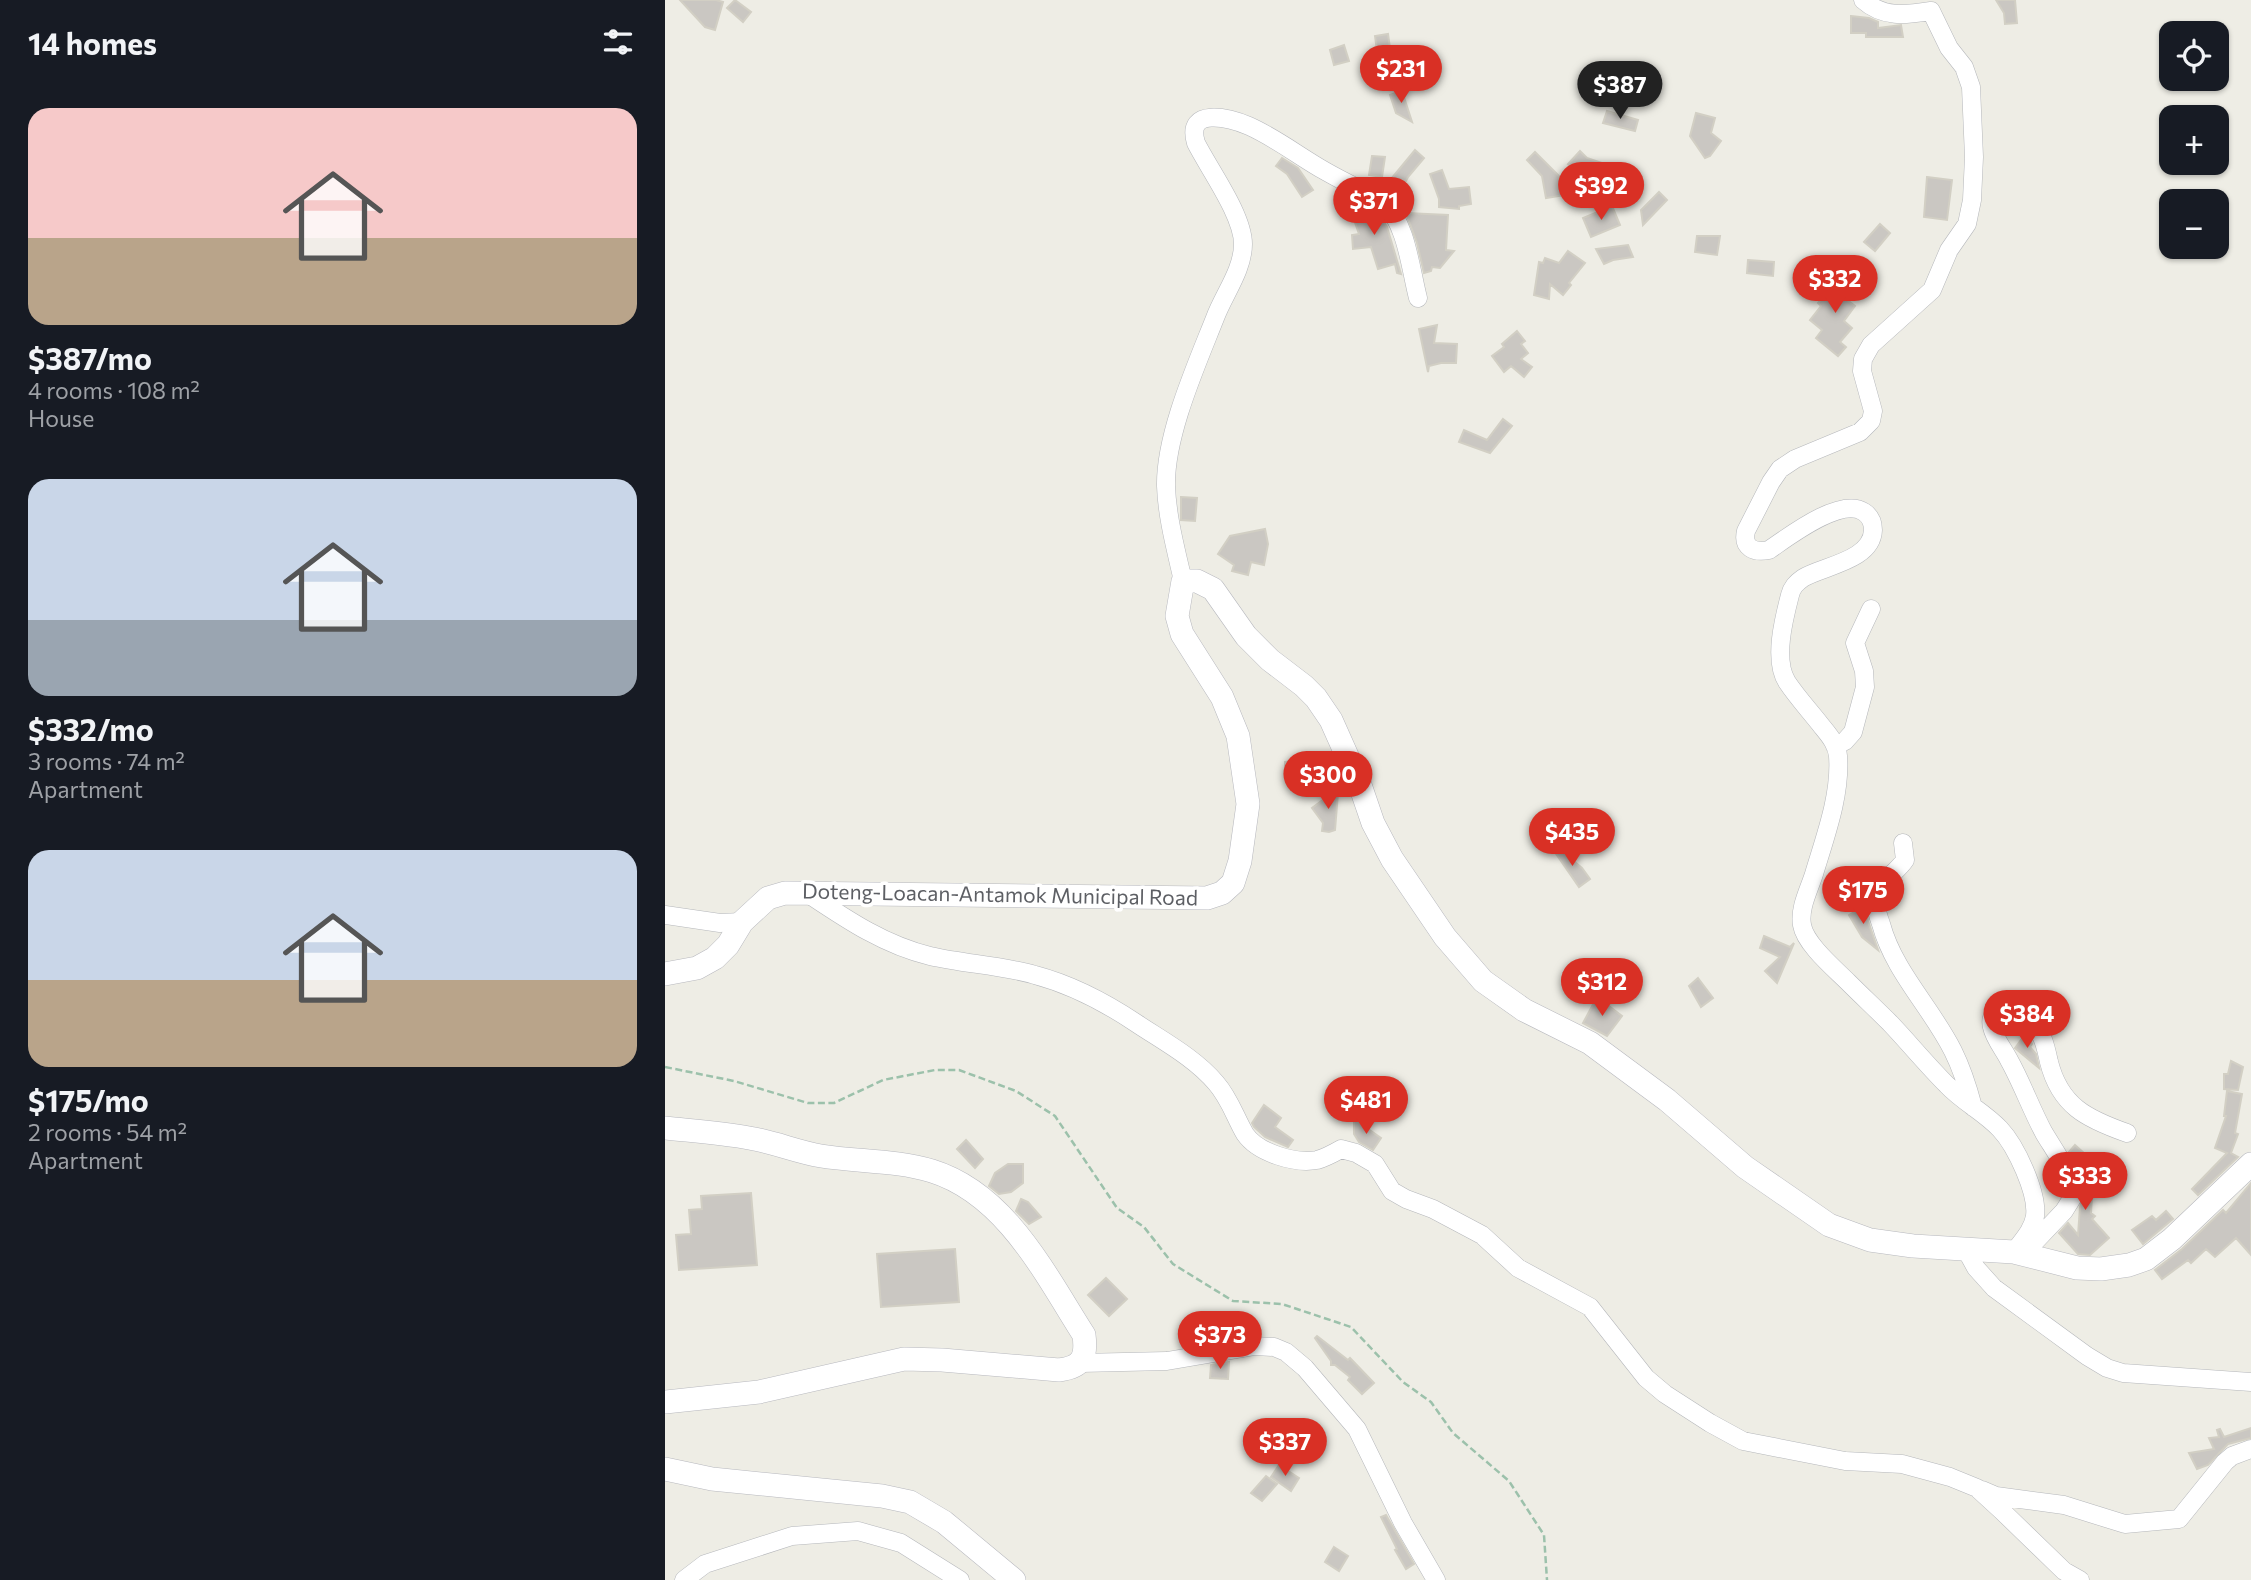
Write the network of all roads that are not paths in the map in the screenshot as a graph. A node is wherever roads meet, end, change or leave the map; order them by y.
1 (1863, 0) edge
2 (1418, 299) dead end
3 (1183, 581) junction
4 (1871, 610) dead end
5 (1835, 746) junction
6 (1903, 843) dead end
7 (807, 893) junction
8 (665, 915) edge
9 (742, 922) junction
10 (665, 974) edge
11 (1973, 1107) junction
12 (665, 1128) edge
13 (2127, 1133) dead end
14 (2251, 1164) edge
15 (1965, 1248) junction
16 (2018, 1253) junction
17 (1080, 1363) junction
18 (2251, 1382) edge
19 (665, 1402) edge
20 (2251, 1449) edge
21 (665, 1469) edge
22 (1977, 1488) junction
23 (684, 1580) edge
24 (960, 1580) edge
25 (1014, 1580) edge
26 (1436, 1580) edge
27 (2080, 1580) edge

1 - 5 street
2 - 3 street
3 - 7 street, Doteng-Loacan-Antamok Municipal Road
3 - 15 street
4 - 5 street
5 - 11 street
6 - 11 street
7 - 9 street, Doteng-Loacan-Antamok Municipal Road
7 - 22 street
8 - 9 street
9 - 10 street, Doteng-Loacan-Antamok Municipal Road
11 - 16 street
12 - 17 street
13 - 16 street
14 - 16 street
15 - 16 street
15 - 18 street
17 - 19 street
17 - 26 street
20 - 22 street
21 - 25 street
22 - 27 street
23 - 24 street

